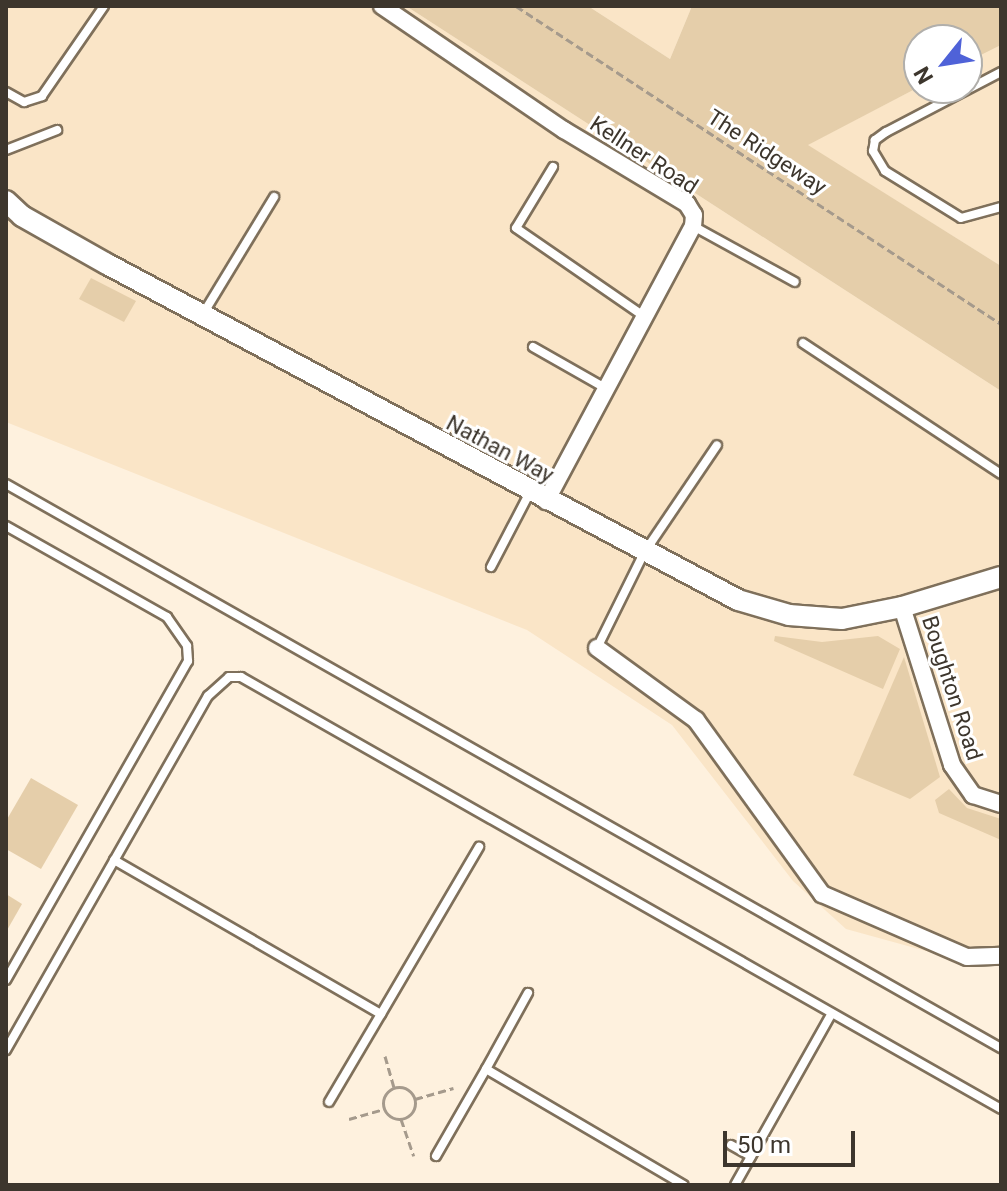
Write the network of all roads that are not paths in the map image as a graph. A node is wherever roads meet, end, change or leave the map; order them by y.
1 (104, 6) edge
2 (382, 6) edge
3 (1001, 72) edge
4 (6, 92) edge
5 (57, 130) dead end
6 (6, 150) edge
7 (553, 167) dead end
8 (274, 197) dead end
9 (6, 201) edge
10 (1001, 207) edge
11 (693, 226) junction
12 (795, 282) dead end
13 (203, 315) junction
14 (645, 318) junction
15 (803, 343) dead end
16 (533, 347) dead end
17 (608, 389) junction
18 (717, 445) dead end
19 (1001, 474) edge
20 (6, 484) edge
21 (538, 496) junction
22 (6, 526) edge
23 (644, 553) junction
24 (491, 567) dead end
25 (1001, 577) edge
26 (902, 607) junction
27 (597, 648) joint
28 (1001, 804) edge
29 (479, 847) dead end
30 (114, 860) junction
31 (1001, 956) edge
32 (6, 980) edge
33 (528, 993) dead end
34 (832, 1013) junction
35 (381, 1014) junction
36 (999, 1044) edge
37 (6, 1050) edge
38 (486, 1069) junction
39 (329, 1102) dead end
40 (1001, 1109) edge
41 (731, 1145) dead end
42 (436, 1156) dead end
43 (751, 1156) junction
44 (684, 1185) edge
45 (735, 1185) edge

1 - 4 lane
2 - 11 street, Kellner Road
3 - 10 lane
5 - 6 lane
7 - 14 lane
8 - 13 lane
9 - 13 street, Nathan Way
11 - 12 lane
11 - 14 street, Kellner Road
13 - 21 street, Nathan Way
14 - 17 street, Kellner Road
15 - 19 lane
16 - 17 lane
17 - 21 street, Kellner Road
18 - 23 lane
20 - 36 lane
21 - 23 street, Nathan Way
21 - 24 lane
22 - 32 lane
23 - 26 street, Nathan Way
23 - 27 lane
25 - 26 street, Nathan Way
26 - 28 street, Boughton Road
27 - 31 street
29 - 35 lane
30 - 34 lane
30 - 35 lane
30 - 37 lane
33 - 38 lane
34 - 40 lane
34 - 43 lane
35 - 39 lane
38 - 42 lane
38 - 44 lane
41 - 43 lane
43 - 45 lane

